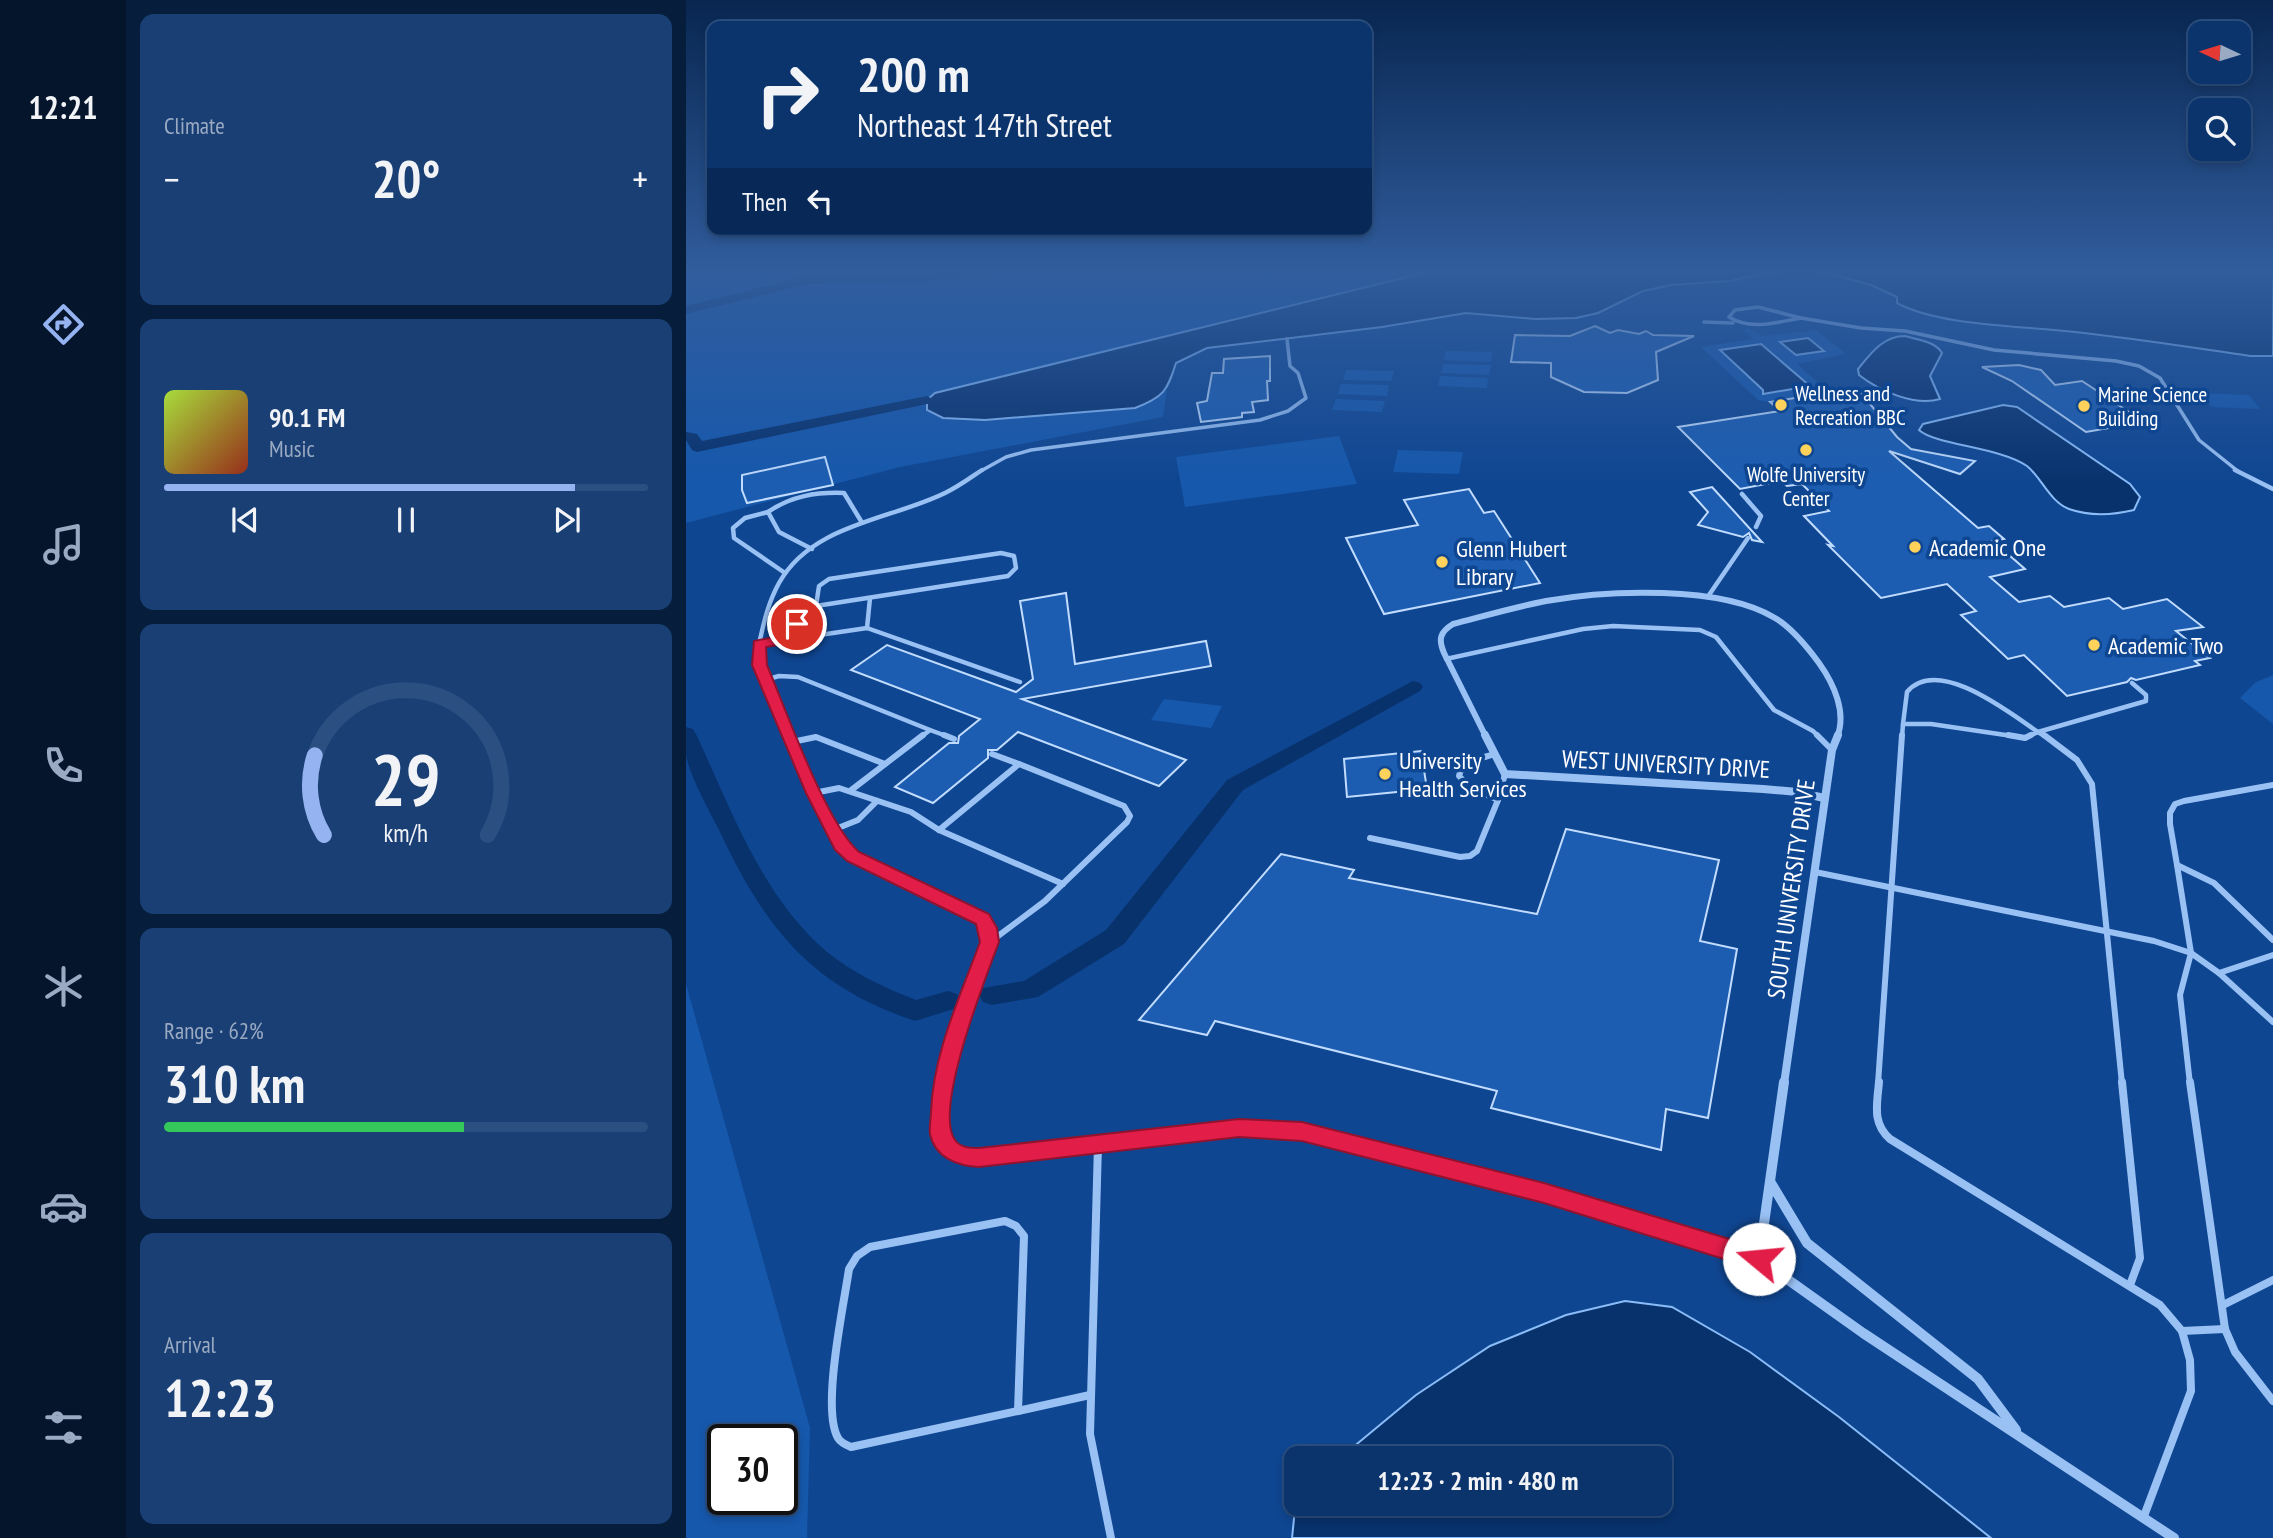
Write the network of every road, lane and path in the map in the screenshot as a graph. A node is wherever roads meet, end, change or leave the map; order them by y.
1 (1287, 341) edge
2 (1951, 341) edge
3 (2273, 489) edge
4 (1742, 495) dead end
5 (768, 512) junction
6 (861, 521) junction
7 (1755, 527) dead end
8 (1748, 538) dead end
9 (812, 549) junction
10 (785, 573) junction
11 (1709, 595) junction
12 (870, 598) junction
13 (816, 606) junction
14 (867, 628) junction
15 (778, 641) junction
16 (759, 644) junction
17 (1446, 659) junction
18 (765, 680) junction
19 (1020, 682) dead end
20 (2132, 682) dead end
21 (1903, 724) junction
22 (930, 730) junction
23 (2038, 732) junction
24 (954, 739) dead end
25 (792, 743) junction
26 (1832, 750) junction
27 (992, 754) dead end
28 (1495, 754) junction
29 (884, 764) junction
30 (1018, 764) junction
31 (1505, 774) junction
32 (2273, 785) edge
33 (850, 791) junction
34 (814, 793) junction
35 (1824, 798) junction
36 (1498, 800) junction
37 (877, 801) junction
38 (939, 830) junction
39 (833, 831) junction
40 (1370, 838) dead end
41 (2177, 865) junction
42 (1815, 872) junction
43 (1063, 884) junction
44 (1893, 889) junction
45 (2108, 932) junction
46 (2273, 940) edge
47 (990, 942) junction
48 (2191, 953) junction
49 (2273, 955) edge
50 (2219, 973) junction
51 (2273, 1023) edge
52 (1098, 1145) junction
53 (1770, 1182) junction
54 (1759, 1259) junction
55 (2273, 1280) edge
56 (2130, 1285) junction
57 (2223, 1305) junction
58 (2225, 1329) junction
59 (2182, 1331) junction
60 (1090, 1395) junction
61 (2273, 1401) edge
62 (1018, 1411) junction
63 (2020, 1435) junction
64 (2144, 1516) junction
65 (1111, 1538) edge
66 (2174, 1538) edge

1 - 6 lane
2 - 3 lane
4 - 7 lane
5 - 6 lane
5 - 9 lane
5 - 10 lane
6 - 9 lane
8 - 11 lane
9 - 10 lane
10 - 16 lane
11 - 17 street, SOUTH UNIVERSITY DRIVE
11 - 26 street, SOUTH UNIVERSITY DRIVE
12 - 13 lane
12 - 13 lane
12 - 14 lane
13 - 15 lane
14 - 15 lane
14 - 19 lane
15 - 16 lane
16 - 18 street
17 - 26 lane
17 - 28 street
18 - 22 lane
18 - 25 street
20 - 23 lane
21 - 23 lane
21 - 23 lane
21 - 44 lane
22 - 24 lane
22 - 29 lane
23 - 45 lane
25 - 29 lane
25 - 34 street
26 - 35 street, SOUTH UNIVERSITY DRIVE
27 - 30 lane
28 - 31 street
28 - 36 lane
29 - 33 lane
30 - 38 lane
30 - 43 lane
31 - 35 street, WEST UNIVERSITY DRIVE
31 - 36 lane
32 - 41 lane
33 - 34 lane
33 - 37 lane
34 - 39 street
35 - 42 street, SOUTH UNIVERSITY DRIVE
36 - 40 lane
37 - 38 lane
37 - 39 lane
38 - 43 lane
39 - 47 street
41 - 46 lane
41 - 48 lane
42 - 44 lane
42 - 53 street, SOUTH UNIVERSITY DRIVE
43 - 47 lane
44 - 45 lane
44 - 56 lane
45 - 48 lane
45 - 56 lane
47 - 52 street
48 - 50 lane
48 - 57 lane
49 - 50 lane
50 - 51 lane
52 - 54 street
52 - 60 lane
53 - 54 street, SOUTH UNIVERSITY DRIVE
53 - 63 street
54 - 63 street
55 - 57 lane
56 - 59 lane
57 - 58 lane
58 - 59 lane
58 - 61 lane
59 - 64 lane
60 - 62 lane
60 - 65 lane
62 - 62 lane
63 - 64 street
64 - 66 street

